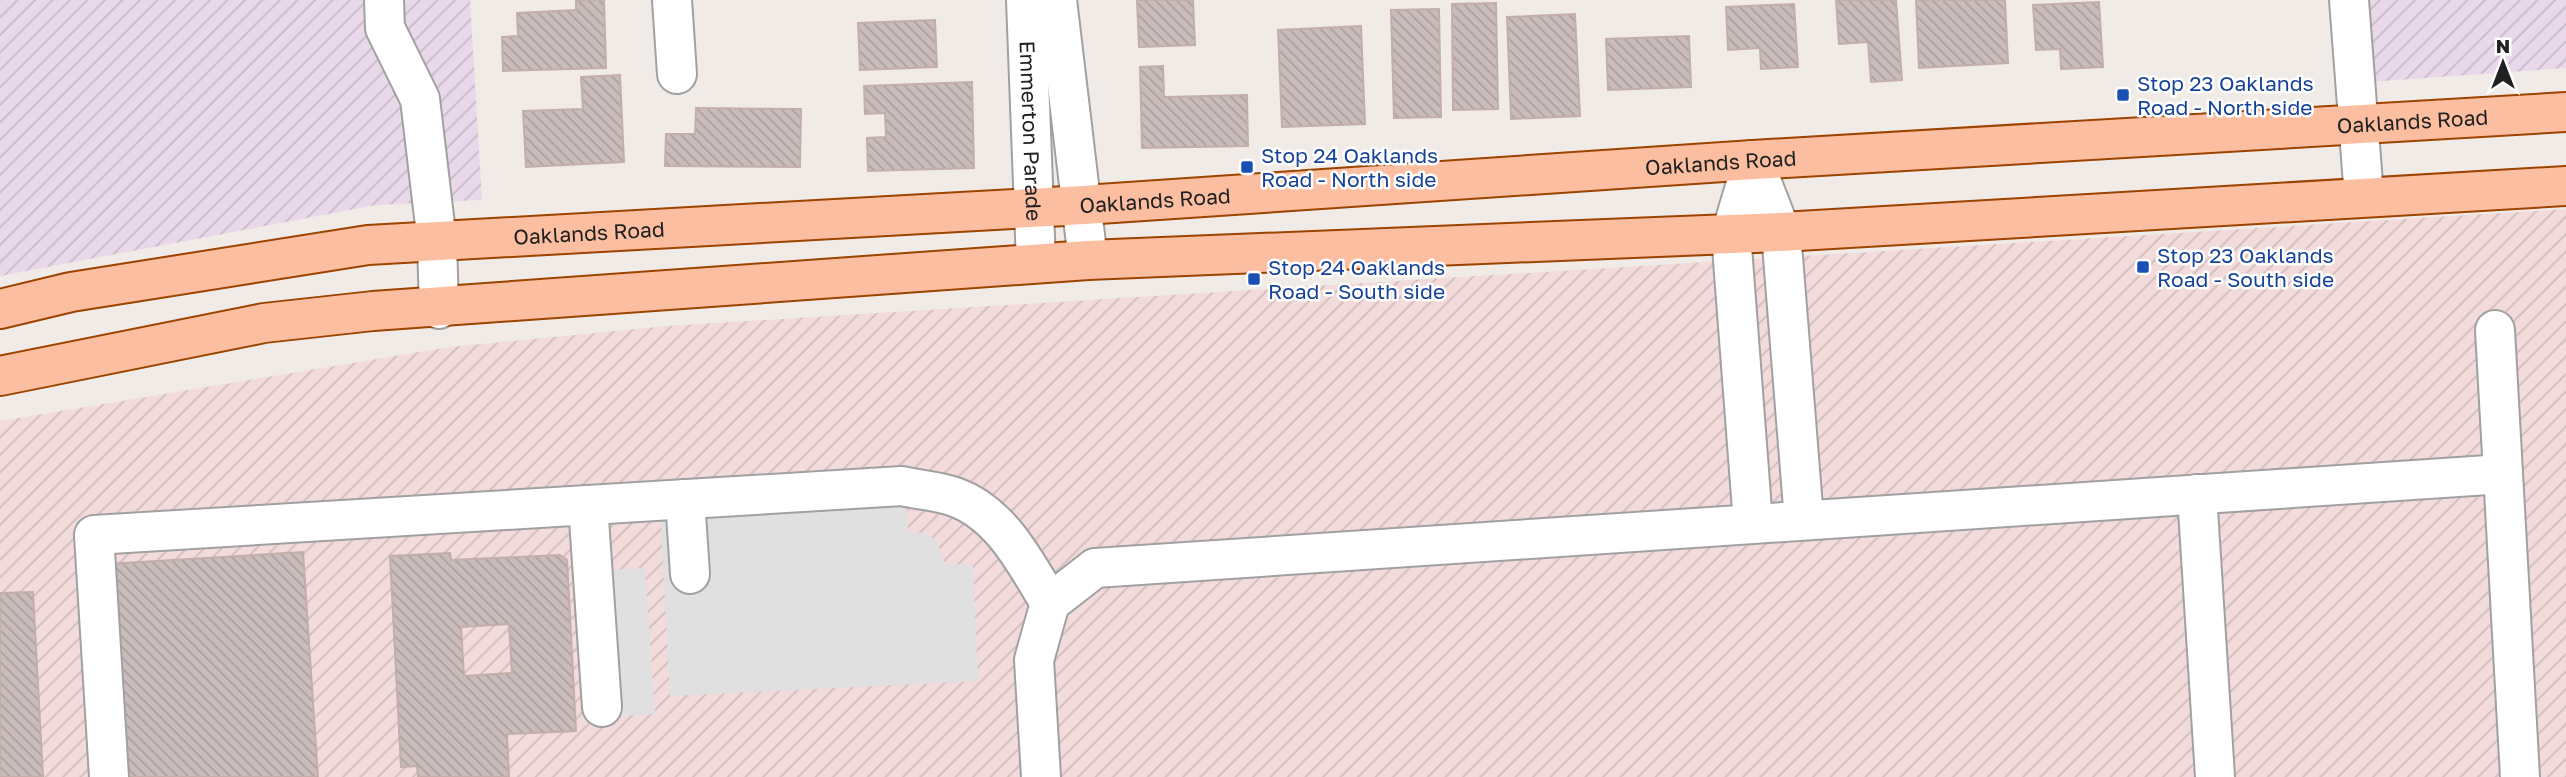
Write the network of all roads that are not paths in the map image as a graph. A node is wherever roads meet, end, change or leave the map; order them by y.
1 (384, 0) edge
2 (672, 0) edge
3 (1026, 0) edge
4 (1058, 0) edge
5 (2349, 0) edge
6 (677, 74) dead end
7 (2566, 112) edge
8 (2359, 124) junction
9 (1753, 160) junction
10 (2566, 186) edge
11 (2364, 197) junction
12 (1084, 205) junction
13 (1032, 208) junction
14 (1781, 232) junction
15 (1731, 234) junction
16 (437, 242) junction
17 (1088, 260) junction
18 (1036, 263) junction
19 (0, 309) edge
20 (439, 309) junction
21 (2495, 330) dead end
22 (0, 376) edge
23 (2503, 474) junction
24 (2197, 494) junction
25 (685, 499) junction
26 (588, 505) junction
27 (1804, 520) junction
28 (1753, 523) junction
29 (690, 574) dead end
30 (1051, 603) junction
31 (602, 707) dead end
32 (109, 777) edge
33 (1041, 777) edge
34 (2215, 777) edge
35 (2520, 777) edge

1 - 16 street
2 - 6 street
3 - 13 street, Emmerton Parade
4 - 12 street, Emmerton Parade
5 - 8 street
7 - 8 main road, Oaklands Road
8 - 9 main road, Oaklands Road
8 - 11 street
9 - 12 main road, Oaklands Road
9 - 14 street
9 - 15 street
10 - 11 main road
11 - 14 main road
12 - 13 main road, Oaklands Road
12 - 17 street, Emmerton Parade
13 - 16 main road, Oaklands Road
13 - 18 street, Emmerton Parade
14 - 15 main road
14 - 27 street
15 - 17 main road
15 - 28 street
16 - 19 main road, Oaklands Road
16 - 20 street
17 - 18 main road
18 - 20 main road
20 - 22 main road
21 - 23 street
23 - 24 street
23 - 35 street
24 - 27 street
24 - 34 street
25 - 26 street
25 - 29 street
25 - 30 street
26 - 31 street
26 - 32 street
27 - 28 street
28 - 30 street
30 - 33 street

